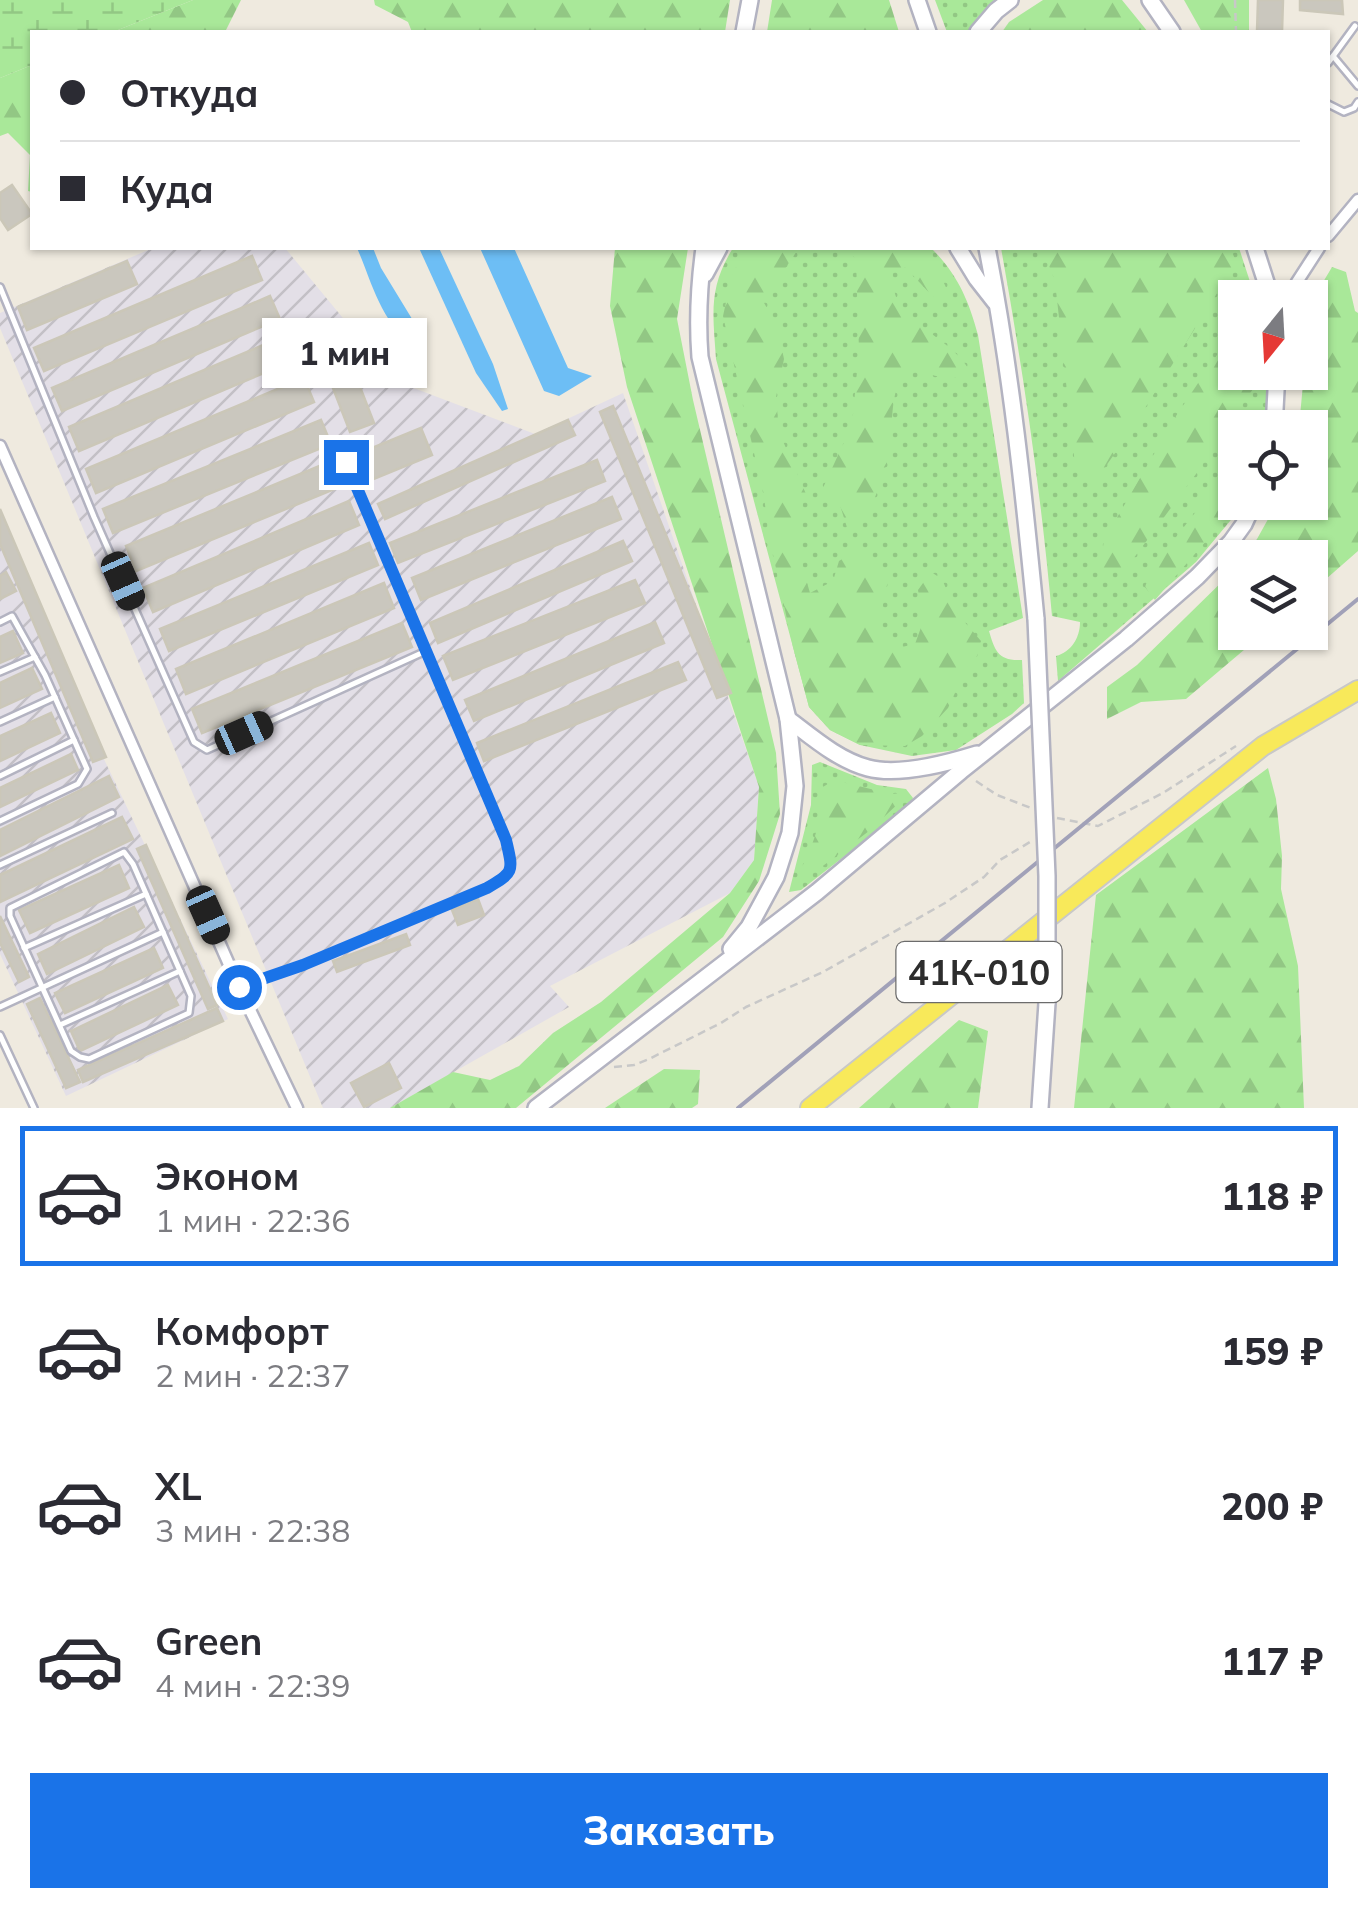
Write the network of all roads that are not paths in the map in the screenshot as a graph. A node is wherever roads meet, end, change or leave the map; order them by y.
1 (750, 0) edge
2 (917, 0) edge
3 (1010, 0) edge
4 (1150, 0) edge
5 (1357, 26) edge
6 (744, 30) edge
7 (927, 30) edge
8 (980, 30) edge
9 (1171, 30) edge
10 (1330, 60) edge
11 (1358, 86) edge
12 (1358, 102) edge
13 (1330, 105) edge
14 (1358, 200) edge
15 (1330, 234) edge
16 (704, 250) edge
17 (718, 250) edge
18 (959, 250) edge
19 (987, 250) edge
20 (1256, 250) edge
21 (1318, 250) edge
22 (1265, 280) edge
23 (1298, 280) edge
24 (698, 286) junction
25 (0, 287) edge
26 (998, 306) junction
27 (0, 446) edge
28 (346, 462) dead end
29 (1246, 520) edge
30 (0, 622) edge
31 (426, 651) junction
32 (35, 657) junction
33 (0, 672) edge
34 (1358, 690) edge
35 (55, 697) junction
36 (788, 718) junction
37 (0, 722) edge
38 (74, 740) junction
39 (986, 751) junction
40 (0, 776) edge
41 (112, 812) dead end
42 (0, 820) edge
43 (0, 866) edge
44 (146, 894) junction
45 (163, 932) junction
46 (24, 948) junction
47 (180, 971) junction
48 (709, 974) junction
49 (41, 987) junction
50 (239, 987) junction
51 (0, 1006) edge
52 (60, 1025) junction
53 (0, 1035) edge
54 (34, 1108) edge
55 (297, 1108) edge
56 (536, 1108) edge
57 (810, 1108) edge
58 (1040, 1108) edge

1 - 6 street
2 - 7 street
3 - 8 street
4 - 9 street
5 - 10 lane
10 - 11 lane
12 - 13 lane
14 - 15 street
16 - 24 street
17 - 24 street
18 - 26 street
19 - 26 street
20 - 22 street
21 - 23 street
24 - 36 street
25 - 31 lane
26 - 58 street, bridge
27 - 50 street
28 - 31 lane
29 - 39 street
30 - 32 lane
31 - 50 lane
32 - 33 lane
32 - 35 lane
34 - 57 main road, 41К-010
35 - 37 lane
35 - 38 lane
36 - 39 street
36 - 48 street
38 - 40 lane
38 - 42 lane
39 - 48 street
41 - 43 lane
44 - 45 lane
44 - 46 lane
44 - 46 lane
45 - 47 lane
45 - 49 lane
46 - 49 lane
47 - 52 lane
47 - 52 lane
48 - 56 street
49 - 51 lane
49 - 52 lane
50 - 55 street
53 - 54 lane

